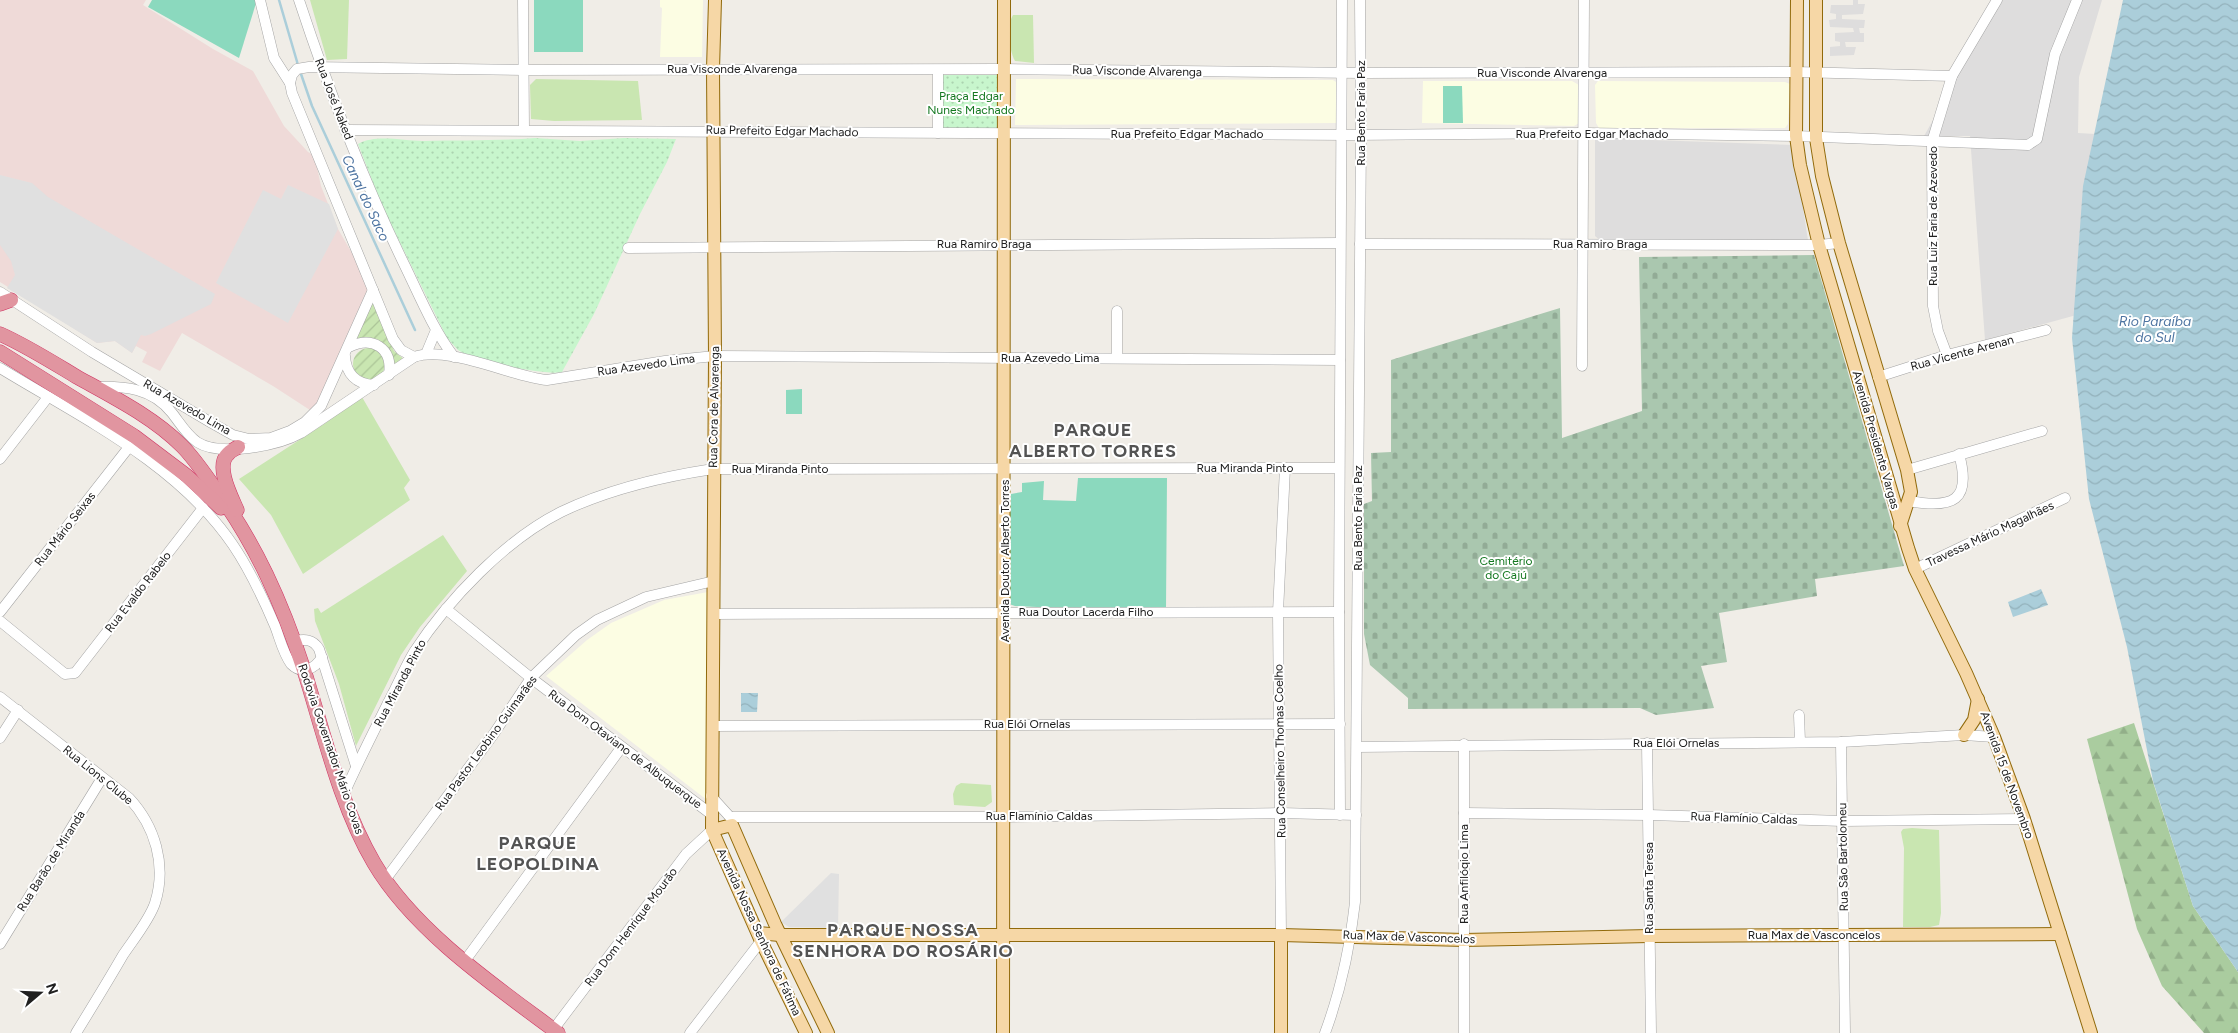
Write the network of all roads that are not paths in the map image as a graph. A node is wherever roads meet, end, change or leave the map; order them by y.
1 (260, 0) edge
2 (299, 0) edge
3 (523, 0) edge
4 (715, 0) edge
5 (1004, 0) edge
6 (1342, 0) edge
7 (1360, 0) edge
8 (1584, 0) edge
9 (1797, 0) edge
10 (1816, 0) edge
11 (1996, 0) edge
12 (2077, 0) edge
13 (276, 63) junction
14 (297, 69) junction
15 (322, 69) junction
16 (713, 69) junction
17 (1004, 69) junction
18 (525, 70) junction
19 (938, 70) junction
20 (1796, 72) junction
21 (1815, 72) junction
22 (1342, 73) junction
23 (1583, 73) junction
24 (1361, 74) junction
25 (1952, 76) junction
26 (290, 83) junction
27 (524, 129) junction
28 (345, 130) junction
29 (713, 130) junction
30 (938, 133) junction
31 (1004, 133) junction
32 (1584, 133) junction
33 (1342, 135) junction
34 (1362, 135) junction
35 (1796, 136) junction
36 (1816, 138) junction
37 (1932, 142) junction
38 (1340, 243) junction
39 (1004, 244) junction
40 (1360, 244) junction
41 (1583, 244) junction
42 (1839, 244) junction
43 (1819, 245) junction
44 (714, 246) junction
45 (628, 248) dead end
46 (373, 290) junction
47 (0, 292) edge
48 (6, 302) edge
49 (1117, 312) dead end
50 (436, 330) junction
51 (2046, 330) dead end
52 (0, 334) edge
53 (347, 351) junction
54 (0, 352) edge
55 (426, 354) junction
56 (1947, 355) junction
57 (454, 356) junction
58 (715, 356) junction
59 (414, 357) junction
60 (1005, 358) junction
61 (1117, 358) junction
62 (1340, 360) junction
63 (15, 361) junction
64 (1582, 366) dead end
65 (0, 368) edge
66 (389, 375) junction
67 (1878, 377) junction
68 (374, 385) junction
69 (94, 387) junction
70 (48, 397) junction
71 (1872, 421) junction
72 (210, 422) junction
73 (2042, 431) dead end
74 (1899, 443) junction
75 (130, 447) junction
76 (238, 447) junction
77 (212, 448) junction
78 (1959, 454) junction
79 (0, 459) edge
80 (1285, 468) junction
81 (1340, 468) junction
82 (713, 469) junction
83 (1005, 469) junction
84 (1885, 469) junction
85 (1907, 470) junction
86 (1910, 497) junction
87 (2065, 498) dead end
88 (203, 508) junction
89 (1900, 526) junction
90 (249, 541) junction
91 (1915, 569) junction
92 (714, 581) junction
93 (446, 609) junction
94 (0, 612) edge
95 (1004, 612) junction
96 (1278, 612) junction
97 (1339, 612) junction
98 (714, 614) junction
99 (0, 621) edge
100 (294, 641) junction
101 (322, 656) junction
102 (304, 671) junction
103 (531, 678) junction
104 (0, 697) edge
105 (1978, 699) junction
106 (18, 710) junction
107 (1799, 715) dead end
108 (1005, 724) junction
109 (1279, 724) junction
110 (1340, 724) junction
111 (714, 726) junction
112 (1964, 735) junction
113 (1994, 737) junction
114 (0, 738) edge
115 (1647, 742) junction
116 (1800, 742) junction
117 (1841, 742) junction
118 (1464, 744) junction
119 (1357, 747) junction
120 (621, 748) junction
121 (356, 766) junction
122 (102, 778) junction
123 (344, 794) junction
124 (712, 796) junction
125 (1281, 813) junction
126 (1464, 813) junction
127 (711, 814) junction
128 (1340, 815) junction
129 (1356, 815) junction
130 (1649, 815) junction
131 (1004, 817) junction
132 (2024, 819) junction
133 (731, 821) junction
134 (1843, 821) junction
135 (712, 830) junction
136 (385, 880) junction
137 (2060, 934) junction
138 (780, 935) junction
139 (1281, 935) junction
140 (1844, 935) junction
141 (1004, 936) junction
142 (1352, 936) junction
143 (1649, 936) junction
144 (759, 937) junction
145 (1464, 940) junction
146 (0, 944) edge
147 (464, 962) junction
148 (556, 1031) edge
149 (76, 1033) edge
150 (690, 1033) edge
151 (806, 1033) edge
152 (828, 1033) edge
153 (1003, 1033) edge
154 (1281, 1033) edge
155 (1325, 1033) edge
156 (1464, 1033) edge
157 (1652, 1033) edge
158 (1845, 1033) edge
159 (2091, 1033) edge

1 - 13 street
2 - 15 street, Rua José Naked
3 - 18 street
4 - 16 main road, Rua Cora de Alvarenga
5 - 17 main road, Avenida Doutor Alberto Torres
6 - 22 street, Rua Bento Faria Paz
7 - 24 street, Rua Bento Faria Paz
8 - 23 street
9 - 20 main road, Avenida Presidente Vargas
10 - 21 main road, Avenida Presidente Vargas
11 - 25 street, Rua Luiz Faria de Azevedo
12 - 37 street, Rua Prefeito Edgar Machado
13 - 14 street, Rua Visconde Alvarenga
13 - 26 street
14 - 15 street, Rua Visconde Alvarenga
14 - 26 street
15 - 18 street, Rua Visconde Alvarenga
15 - 28 street, Rua José Naked
16 - 18 street, Rua Visconde Alvarenga
16 - 19 street, Rua Visconde Alvarenga
16 - 29 main road, Rua Cora de Alvarenga
17 - 19 street, Rua Visconde Alvarenga
17 - 22 street, Rua Visconde Alvarenga
17 - 31 main road, Avenida Doutor Alberto Torres
18 - 27 street
19 - 30 street
20 - 21 street, Rua Visconde Alvarenga
20 - 23 street, Rua Visconde Alvarenga
20 - 35 main road, Avenida Presidente Vargas
21 - 25 street, Rua Visconde Alvarenga
21 - 36 main road, Avenida Presidente Vargas
22 - 24 street, Rua Visconde Alvarenga
22 - 33 street, Rua Bento Faria Paz
23 - 24 street, Rua Visconde Alvarenga
23 - 32 street
24 - 34 street, Rua Bento Faria Paz
25 - 37 street, Rua Luiz Faria de Azevedo
26 - 46 street
27 - 28 street, Rua Prefeito Edgar Machado
27 - 29 street, Rua Prefeito Edgar Machado
28 - 50 street, Rua José Naked
29 - 30 street, Rua Prefeito Edgar Machado
29 - 44 main road, Rua Cora de Alvarenga
30 - 31 street, Rua Prefeito Edgar Machado
31 - 33 street, Rua Prefeito Edgar Machado
31 - 39 main road, Avenida Doutor Alberto Torres
32 - 34 street, Rua Prefeito Edgar Machado
32 - 35 street, Rua Prefeito Edgar Machado
32 - 41 street
33 - 34 street, Rua Prefeito Edgar Machado
33 - 38 street, Rua Bento Faria Paz
34 - 40 street, Rua Bento Faria Paz
35 - 36 street, Rua Prefeito Edgar Machado
35 - 43 main road, Avenida Presidente Vargas
36 - 37 street, Rua Prefeito Edgar Machado
36 - 42 main road, Avenida Presidente Vargas
37 - 56 street, Rua Luiz Faria de Azevedo
38 - 39 street, Rua Ramiro Braga
38 - 62 street, Rua Bento Faria Paz
39 - 44 street, Rua Ramiro Braga
39 - 60 main road, Avenida Doutor Alberto Torres
40 - 41 street, Rua Ramiro Braga
40 - 119 street, Rua Bento Faria Paz
41 - 43 street, Rua Ramiro Braga
41 - 64 street
42 - 43 street, Rua Ramiro Braga
42 - 67 main road, Avenida Presidente Vargas
43 - 71 main road, Avenida Presidente Vargas
44 - 45 street, Rua Ramiro Braga
44 - 58 main road, Rua Cora de Alvarenga
46 - 53 street, Rua Azevedo Lima
46 - 59 street
47 - 48 street, Rua Azevedo Lima
48 - 72 street, Rua Azevedo Lima
49 - 61 street
50 - 55 street
50 - 57 street, Rua José Naked
51 - 56 street, Rua Vicente Arenan
52 - 69 highway, Rodovia Governador Mário Covas
53 - 66 street
53 - 68 street
53 - 72 street, Rua Azevedo Lima
54 - 63 highway, Rodovia Governador Mário Covas
55 - 57 street, Rua Azevedo Lima
55 - 59 street, Rua Azevedo Lima
56 - 67 street, Rua Vicente Arenan
57 - 58 street, Rua Azevedo Lima
58 - 60 street, Rua Azevedo Lima
58 - 82 main road, Rua Cora de Alvarenga
59 - 66 street, Rua Azevedo Lima
60 - 61 street, Rua Azevedo Lima
60 - 83 main road, Avenida Doutor Alberto Torres
61 - 62 street, Rua Azevedo Lima
62 - 81 street, Rua Bento Faria Paz
63 - 69 highway
63 - 90 highway, Rodovia Governador Mário Covas
65 - 70 street
66 - 68 street, Rua Azevedo Lima
67 - 74 main road, Avenida Presidente Vargas
68 - 76 street, Rua Azevedo Lima
69 - 77 street, Rua Azevedo Lima
69 - 90 highway, Rodovia Governador Mário Covas
70 - 75 street
70 - 79 street
71 - 74 main road
71 - 84 main road, Avenida Presidente Vargas
72 - 77 street
73 - 78 street
74 - 85 main road, Avenida Presidente Vargas
75 - 88 street
75 - 94 street, Rua Mário Seixas
76 - 77 street, Rua Azevedo Lima
76 - 90 highway
78 - 85 street
78 - 86 street
80 - 81 street, Rua Miranda Pinto
80 - 83 street, Rua Miranda Pinto
80 - 96 street, Rua Conselheiro Thomas Coelho
81 - 97 street, Rua Bento Faria Paz
82 - 83 street, Rua Miranda Pinto
82 - 92 main road, Rua Cora de Alvarenga
82 - 93 street, Rua Miranda Pinto
83 - 95 main road, Avenida Doutor Alberto Torres
84 - 86 main road
84 - 89 main road, Avenida Presidente Vargas
85 - 86 main road, Avenida Presidente Vargas
86 - 89 main road, Avenida Presidente Vargas
87 - 91 street, Travessa Mário Magalhães
88 - 99 street, Rua Evaldo Rabelo
88 - 102 street
89 - 91 main road, Avenida 15 de Novembro
90 - 100 highway, Rodovia Governador Mário Covas
91 - 105 main road, Avenida 15 de Novembro
92 - 98 main road, Rua Cora de Alvarenga
92 - 103 street, Rua Pastor Leobino Guimarães
93 - 103 street, Rua Dom Otaviano de Albuquerque
93 - 121 street, Rua Miranda Pinto
95 - 96 street, Rua Doutor Lacerda Filho
95 - 98 street, Rua Doutor Lacerda Filho
95 - 108 main road, Avenida Doutor Alberto Torres
96 - 97 street, Rua Doutor Lacerda Filho
96 - 109 street, Rua Conselheiro Thomas Coelho
97 - 110 street, Rua Bento Faria Paz
98 - 111 main road, Rua Cora de Alvarenga
100 - 101 street
100 - 102 highway, Rodovia Governador Mário Covas
101 - 102 street
101 - 121 street
102 - 123 highway, Rodovia Governador Mário Covas
103 - 120 street, Rua Dom Otaviano de Albuquerque
103 - 136 street, Rua Pastor Leobino Guimarães
104 - 106 street, Rua Lions Clube
105 - 112 main road
105 - 113 main road, Avenida 15 de Novembro
106 - 114 street
106 - 122 street, Rua Lions Clube
107 - 116 street
108 - 109 street, Rua Elói Ornelas
108 - 111 street, Rua Elói Ornelas
108 - 131 main road, Avenida Doutor Alberto Torres
109 - 110 street, Rua Elói Ornelas
109 - 125 street, Rua Conselheiro Thomas Coelho
110 - 128 street, Rua Bento Faria Paz
111 - 124 main road, Rua Cora de Alvarenga
112 - 113 street, Rua Elói Ornelas
112 - 117 street, Rua Elói Ornelas
113 - 132 main road, Avenida 15 de Novembro
115 - 116 street, Rua Elói Ornelas
115 - 118 street, Rua Elói Ornelas
115 - 130 street, Rua Santa Teresa
116 - 117 street, Rua Elói Ornelas
117 - 134 street, Rua São Bartolomeu
118 - 119 street, Rua Elói Ornelas
118 - 126 street, Rua Anfilóqio Lima
119 - 129 street, Rua Bento Faria Paz
120 - 127 street, Rua Dom Otaviano de Albuquerque
120 - 147 street
121 - 123 street, Rua Miranda Pinto
122 - 146 street, Rua Barão de Miranda
122 - 149 street, Rua Lions Clube
123 - 136 highway, Rodovia Governador Mário Covas
124 - 127 main road, Rua Cora de Alvarenga
124 - 133 street
125 - 128 street, Rua Flamínio Caldas
125 - 131 street, Rua Flamínio Caldas
125 - 139 street, Rua Conselheiro Thomas Coelho
126 - 130 street, Rua Flamínio Caldas
126 - 145 street, Rua Anfilóqio Lima
127 - 135 main road, Avenida Nossa Senhora de Fátima
128 - 129 street, Rua Flamínio Caldas
129 - 142 street, Rua Bento Faria Paz
130 - 134 street, Rua Flamínio Caldas
130 - 143 street, Rua Santa Teresa
131 - 133 street, Rua Flamínio Caldas
131 - 141 main road, Avenida Doutor Alberto Torres
132 - 134 street, Rua Flamínio Caldas
132 - 137 main road, Avenida 15 de Novembro
133 - 135 main road
133 - 138 main road, Avenida Nossa Senhora de Fátima
134 - 140 street, Rua São Bartolomeu
135 - 144 main road, Avenida Nossa Senhora de Fátima
135 - 148 street, Rua Dom Henrique Mourão
136 - 147 highway, Rodovia Governador Mário Covas
137 - 140 main road, Rua Max de Vasconcelos
137 - 159 main road, Avenida 15 de Novembro
138 - 141 main road, Rua Max de Vasconcelos
138 - 144 main road, Rua Max de Vasconcelos
138 - 152 main road, Avenida Nossa Senhora de Fátima
139 - 141 main road, Rua Max de Vasconcelos
139 - 142 main road, Rua Max de Vasconcelos
139 - 154 main road, Rua Conselheiro Thomas Coelho
140 - 143 main road, Rua Max de Vasconcelos
140 - 158 street, Rua São Bartolomeu
141 - 153 main road, Avenida Doutor Alberto Torres
142 - 145 main road, Rua Max de Vasconcelos
142 - 155 street, Rua Bento Faria Paz
143 - 145 main road, Rua Max de Vasconcelos
143 - 157 street, Rua Santa Teresa
144 - 150 street
144 - 151 main road, Avenida Nossa Senhora de Fátima
145 - 156 street, Rua Anfilóqio Lima
147 - 148 highway, Rodovia Governador Mário Covas

